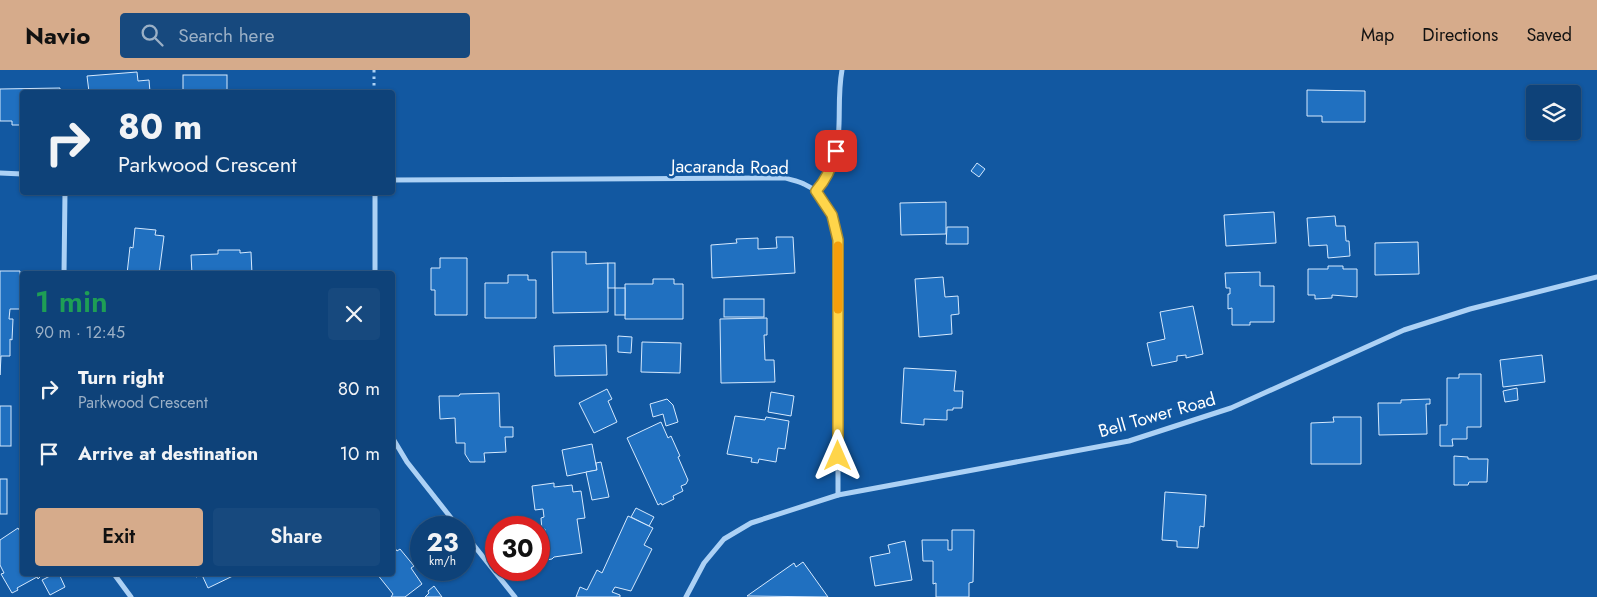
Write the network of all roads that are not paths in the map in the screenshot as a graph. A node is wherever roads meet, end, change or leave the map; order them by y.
1 (842, 70) edge
2 (0, 173) edge
3 (20, 174) edge
4 (395, 180) edge
5 (816, 191) junction
6 (64, 195) edge
7 (375, 195) edge
8 (64, 271) edge
9 (375, 271) edge
10 (1597, 277) edge
11 (395, 442) edge
12 (838, 495) junction
13 (450, 516) edge
14 (475, 547) edge
15 (116, 576) edge
16 (132, 597) edge
17 (515, 597) edge
18 (686, 597) edge

1 - 5 street
2 - 3 street
4 - 5 street, Jacaranda Road
5 - 12 street
6 - 8 street
7 - 9 street
10 - 12 street, Bell Tower Road
11 - 13 street
12 - 18 street, Bell Tower Road
14 - 17 street
15 - 16 street

